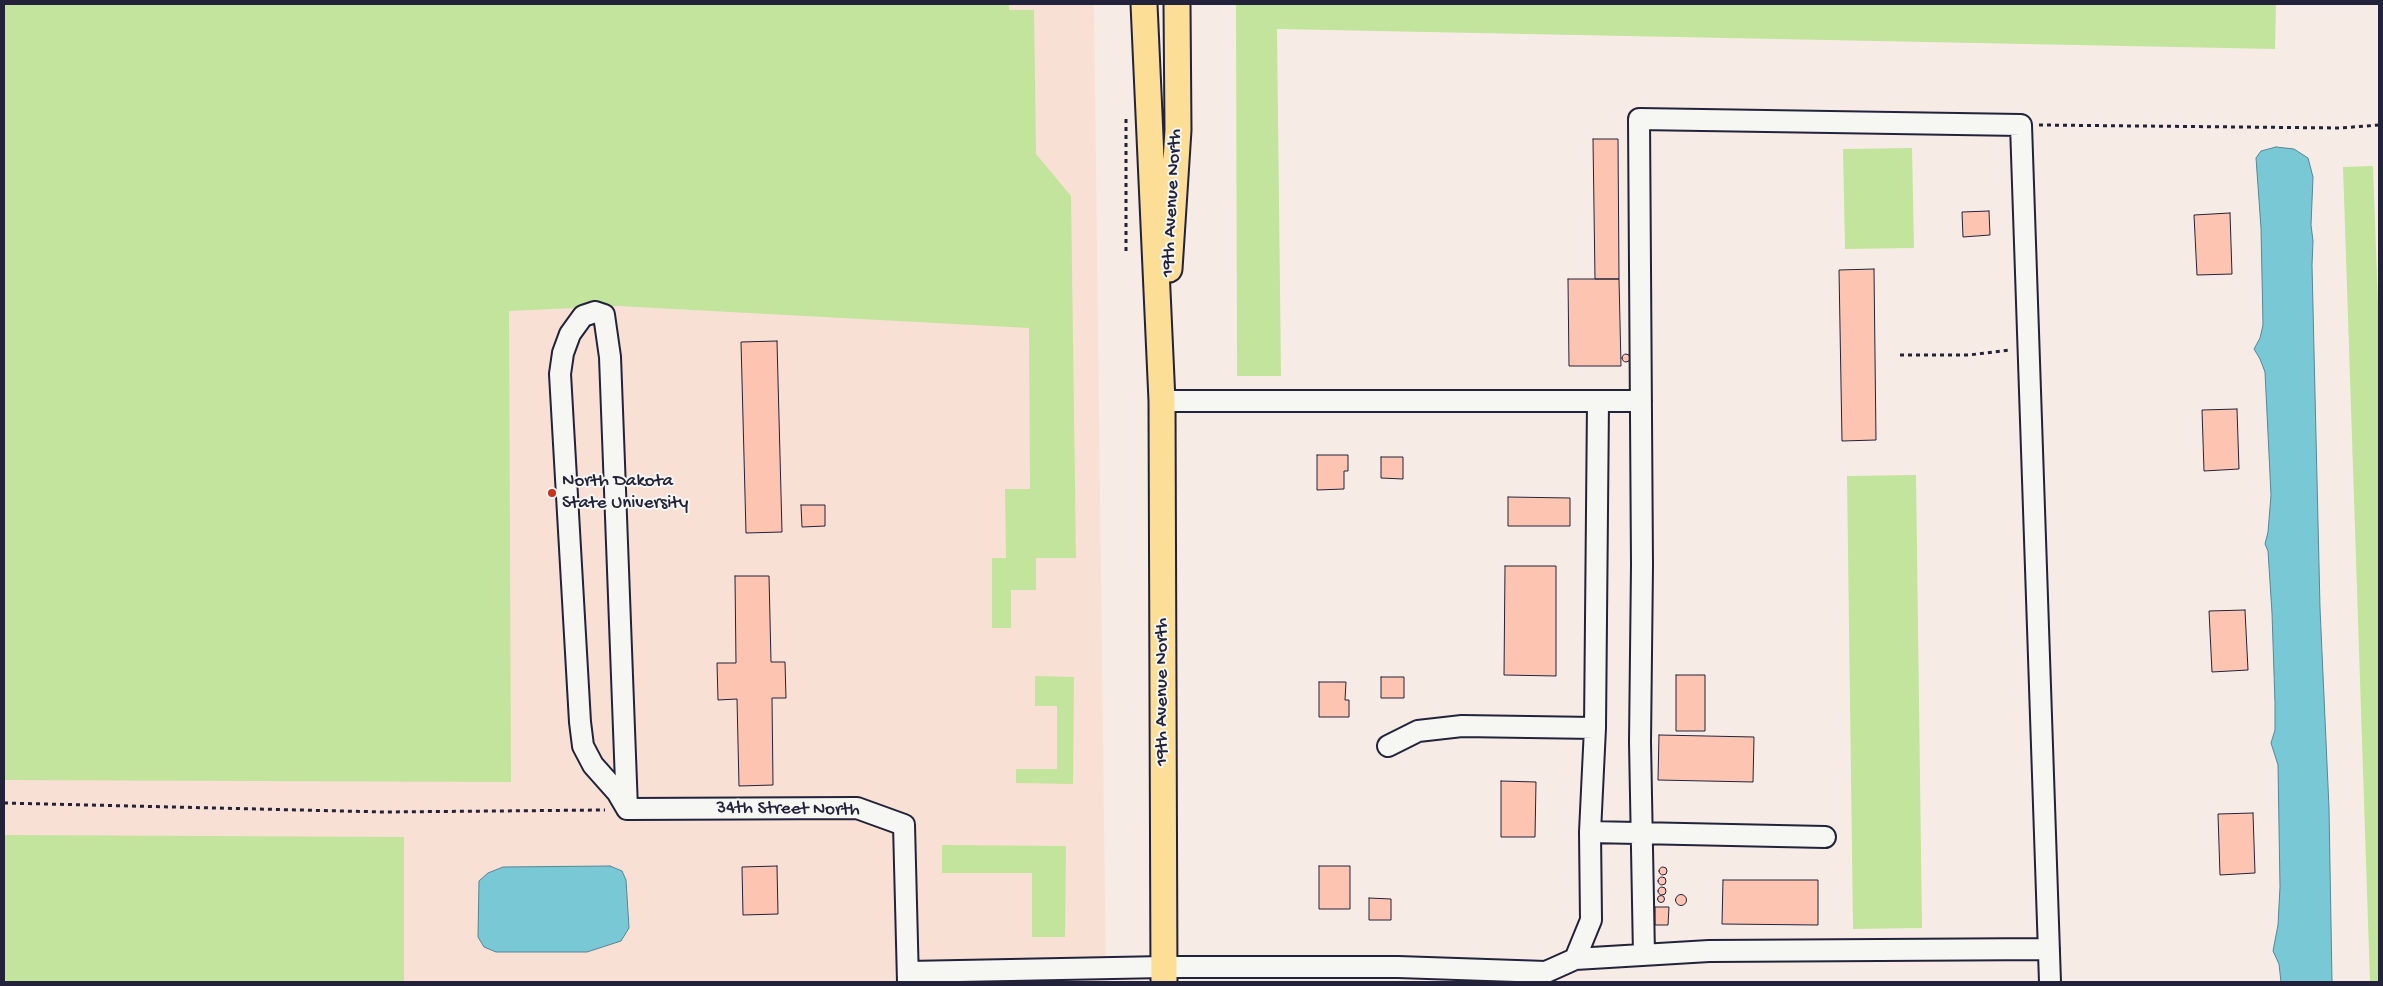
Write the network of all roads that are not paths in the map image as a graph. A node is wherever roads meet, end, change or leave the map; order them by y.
1 (1144, 4) edge
2 (1178, 4) edge
3 (1162, 401) junction
4 (1641, 401) junction
5 (1598, 402) junction
6 (1595, 728) junction
7 (1388, 746) dead end
8 (627, 809) junction
9 (1590, 832) junction
10 (1642, 833) junction
11 (1825, 838) dead end
12 (2049, 949) junction
13 (1644, 955) junction
14 (1575, 959) junction
15 (1164, 974) edge
16 (908, 977) edge
17 (1549, 977) edge
18 (2050, 982) edge

1 - 3 main road, 19th Avenue North
2 - 3 main road, 19th Avenue North
3 - 5 street
3 - 15 main road, 19th Avenue North
4 - 5 street
4 - 10 street
4 - 12 street
5 - 6 street
6 - 7 street
6 - 9 street
8 - 8 street
8 - 16 street, 34th Street North
9 - 10 street
9 - 14 street
10 - 11 street
10 - 13 street
12 - 13 street
12 - 18 street
13 - 14 street
14 - 17 street
15 - 16 street, 34th Street North
15 - 17 street, 34th Street North

